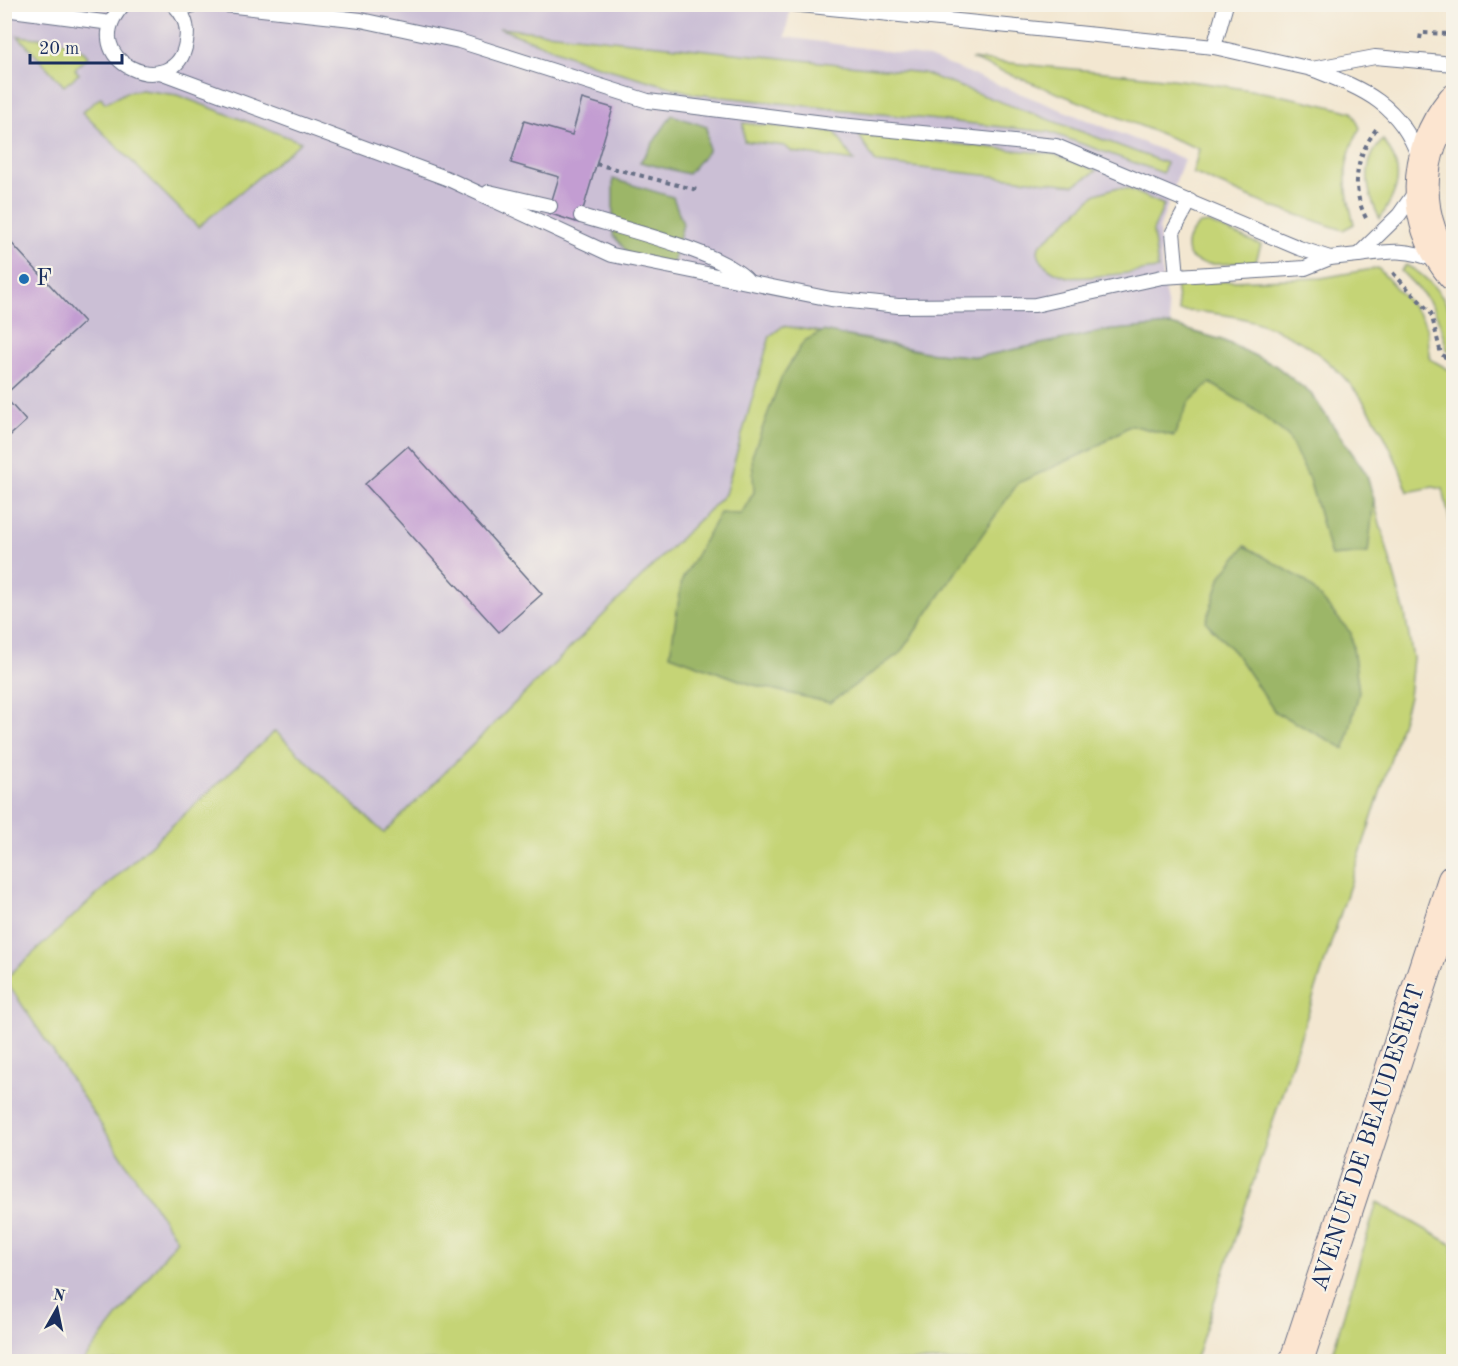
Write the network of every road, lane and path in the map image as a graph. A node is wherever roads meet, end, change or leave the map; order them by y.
1 (124, 4) edge
2 (198, 4) edge
3 (217, 4) edge
4 (791, 4) edge
5 (1226, 4) edge
6 (176, 7) edge
7 (4, 9) edge
8 (111, 23) junction
9 (1214, 47) junction
10 (1454, 64) edge
11 (1312, 69) junction
12 (160, 72) junction
13 (1454, 101) edge
14 (596, 164) dead end
15 (1421, 175) junction
16 (472, 189) junction
17 (697, 190) dead end
18 (1190, 201) junction
19 (550, 206) dead end
20 (581, 216) dead end
21 (1358, 255) junction
22 (1330, 258) junction
23 (1450, 269) edge
24 (1177, 276) junction
25 (748, 282) junction
26 (1454, 881) edge
27 (1296, 1362) edge

1 - 8 lane
2 - 6 lane
3 - 18 lane
4 - 9 lane
5 - 9 lane
6 - 12 lane
7 - 8 lane
8 - 12 lane
9 - 11 lane
10 - 11 lane
11 - 15 lane
12 - 16 lane
13 - 15 main road
14 - 17 path
15 - 21 lane
15 - 23 main road
16 - 19 lane
16 - 25 lane
18 - 22 lane
18 - 24 lane
20 - 25 lane
21 - 22 lane
21 - 23 lane
22 - 24 lane
24 - 25 lane
26 - 27 main road, AVENUE DE BEAUDESERT

